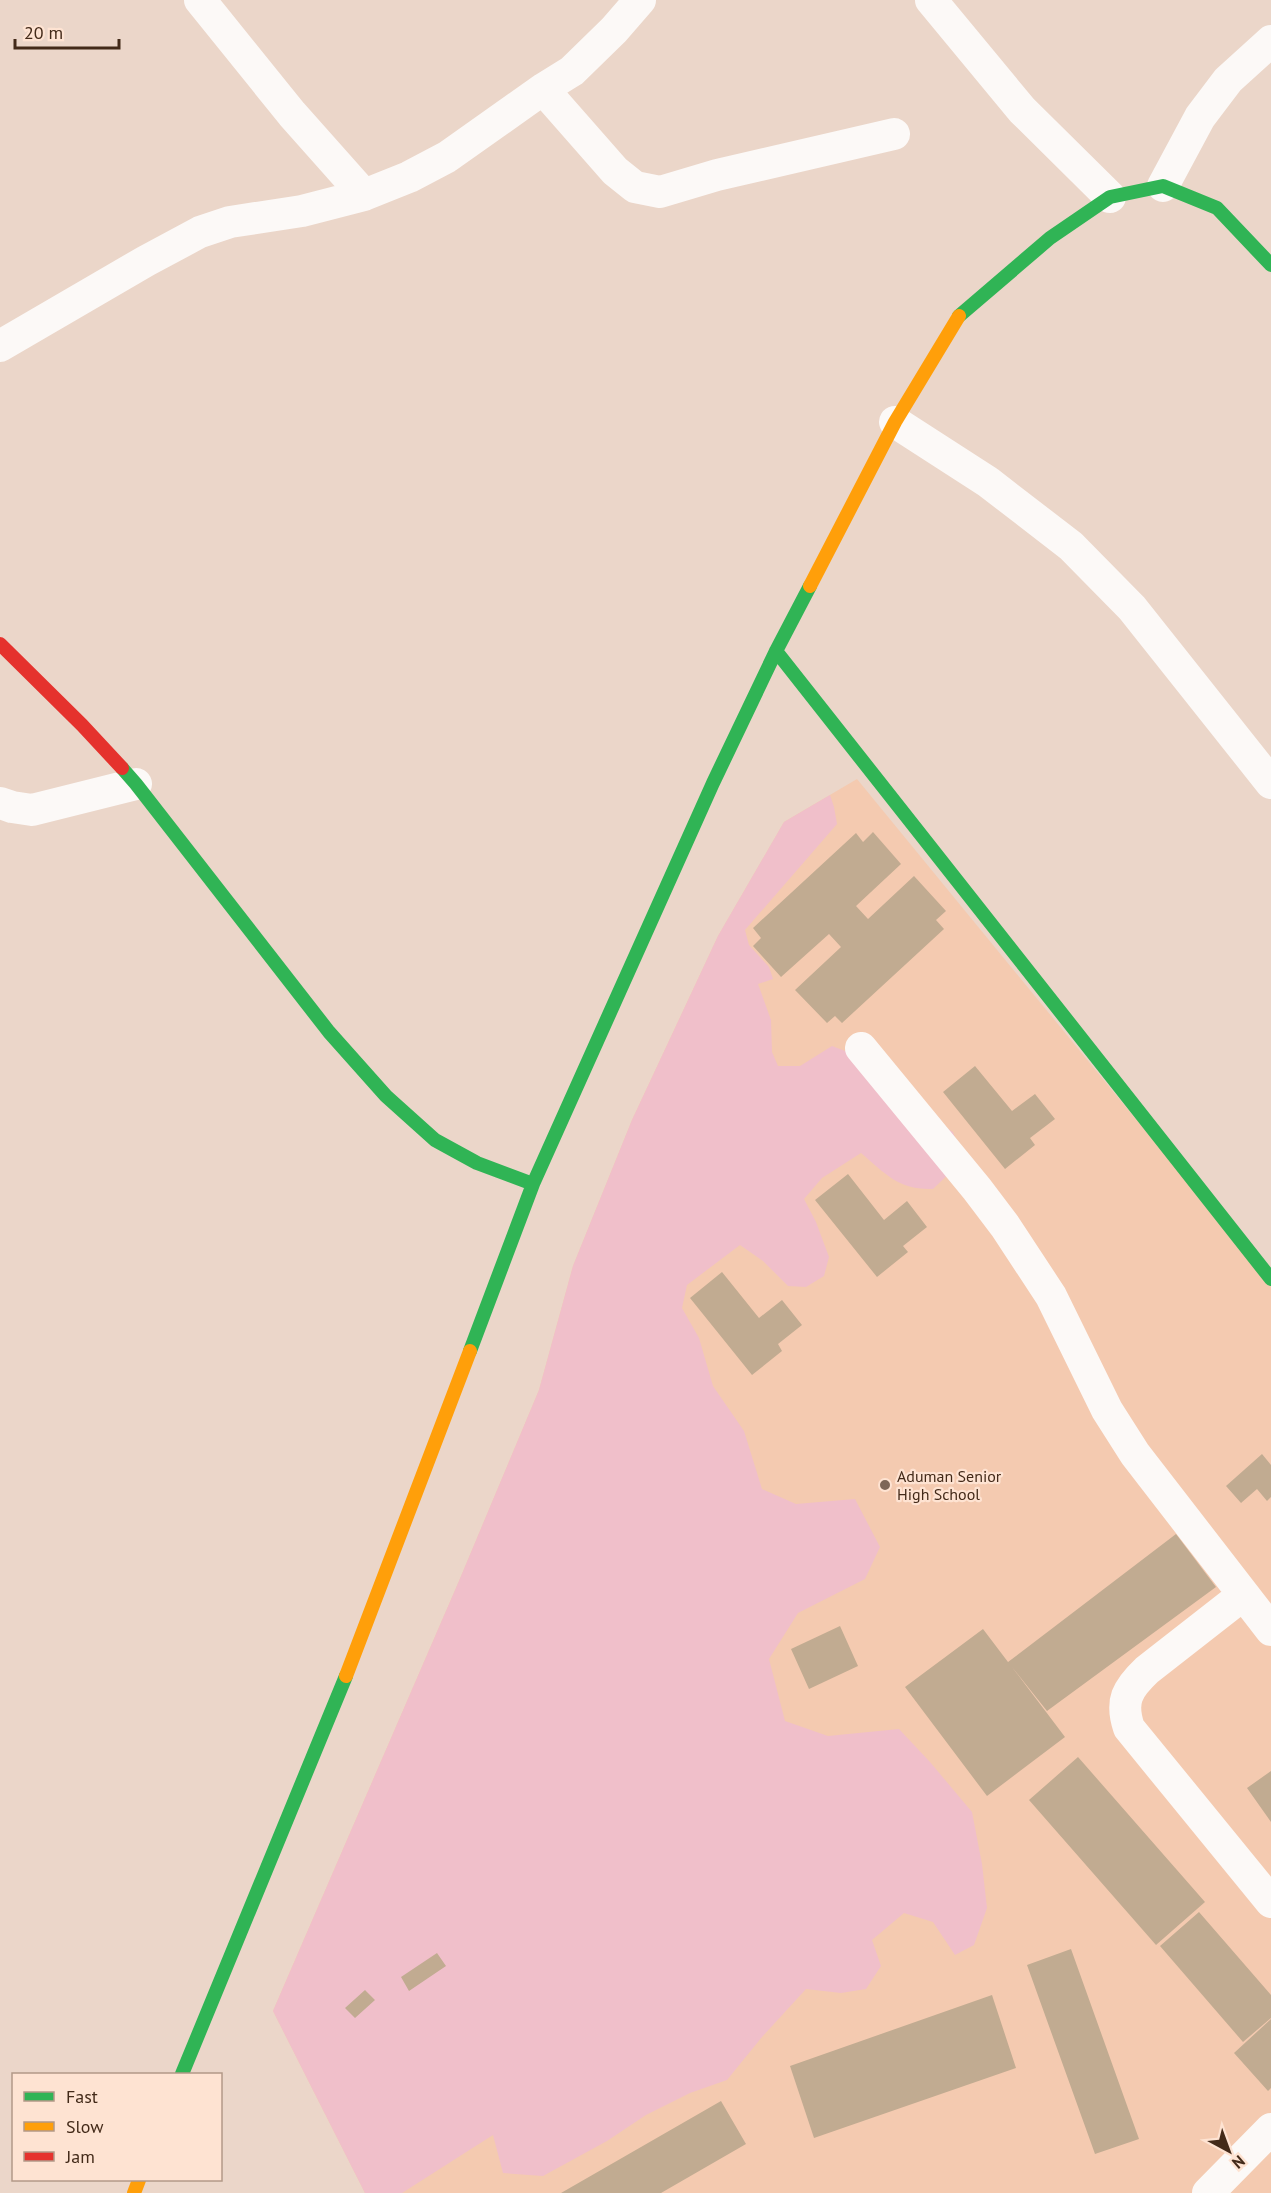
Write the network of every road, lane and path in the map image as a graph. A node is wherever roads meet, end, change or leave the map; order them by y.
1 (200, 0) edge
2 (640, 0) edge
3 (931, 0) edge
4 (1271, 41) edge
5 (543, 89) junction
6 (894, 134) dead end
7 (1163, 186) junction
8 (364, 195) junction
9 (1110, 197) junction
10 (1271, 265) edge
11 (0, 346) edge
12 (895, 422) junction
13 (0, 644) edge
14 (776, 651) junction
15 (1271, 783) edge
16 (136, 784) junction
17 (0, 803) edge
18 (861, 1048) dead end
19 (533, 1184) junction
20 (1271, 1279) edge
21 (1243, 1595) junction
22 (1271, 1630) edge
23 (1271, 1902) edge
24 (182, 2073) edge
25 (1271, 2129) edge
26 (1208, 2193) edge

1 - 8 street
2 - 5 street
3 - 9 street
4 - 7 street
5 - 6 street
5 - 8 street
7 - 9 street
7 - 10 street
8 - 11 street
9 - 12 street
12 - 14 street
12 - 15 street
13 - 16 street
14 - 19 street
14 - 20 street
16 - 17 street
16 - 19 street
18 - 21 street
19 - 24 street
21 - 22 street
21 - 23 street
25 - 26 street

